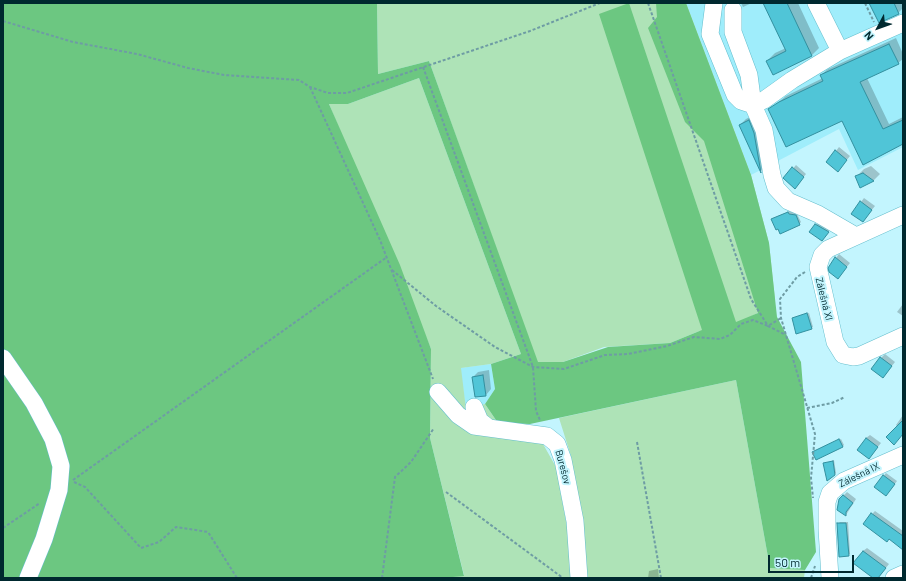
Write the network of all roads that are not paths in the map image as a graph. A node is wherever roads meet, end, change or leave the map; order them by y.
1 (714, 3) edge
2 (816, 3) edge
3 (733, 10) dead end
4 (903, 23) edge
5 (840, 51) junction
6 (753, 105) junction
7 (903, 215) edge
8 (856, 236) junction
9 (903, 336) edge
10 (3, 358) edge
11 (438, 392) road end
12 (474, 407) dead end
13 (489, 428) junction
14 (903, 455) edge
15 (903, 574) edge
16 (28, 578) edge
17 (579, 578) edge
18 (830, 578) edge
19 (894, 578) edge

1 - 6 street
2 - 5 street
3 - 6 street
4 - 5 street
5 - 6 street
6 - 8 street
7 - 8 street
8 - 9 street, Zálešná XI
10 - 16 street
11 - 13 street
12 - 13 street
13 - 17 street, Burešov
14 - 18 street, Zálešná IX
15 - 19 street

